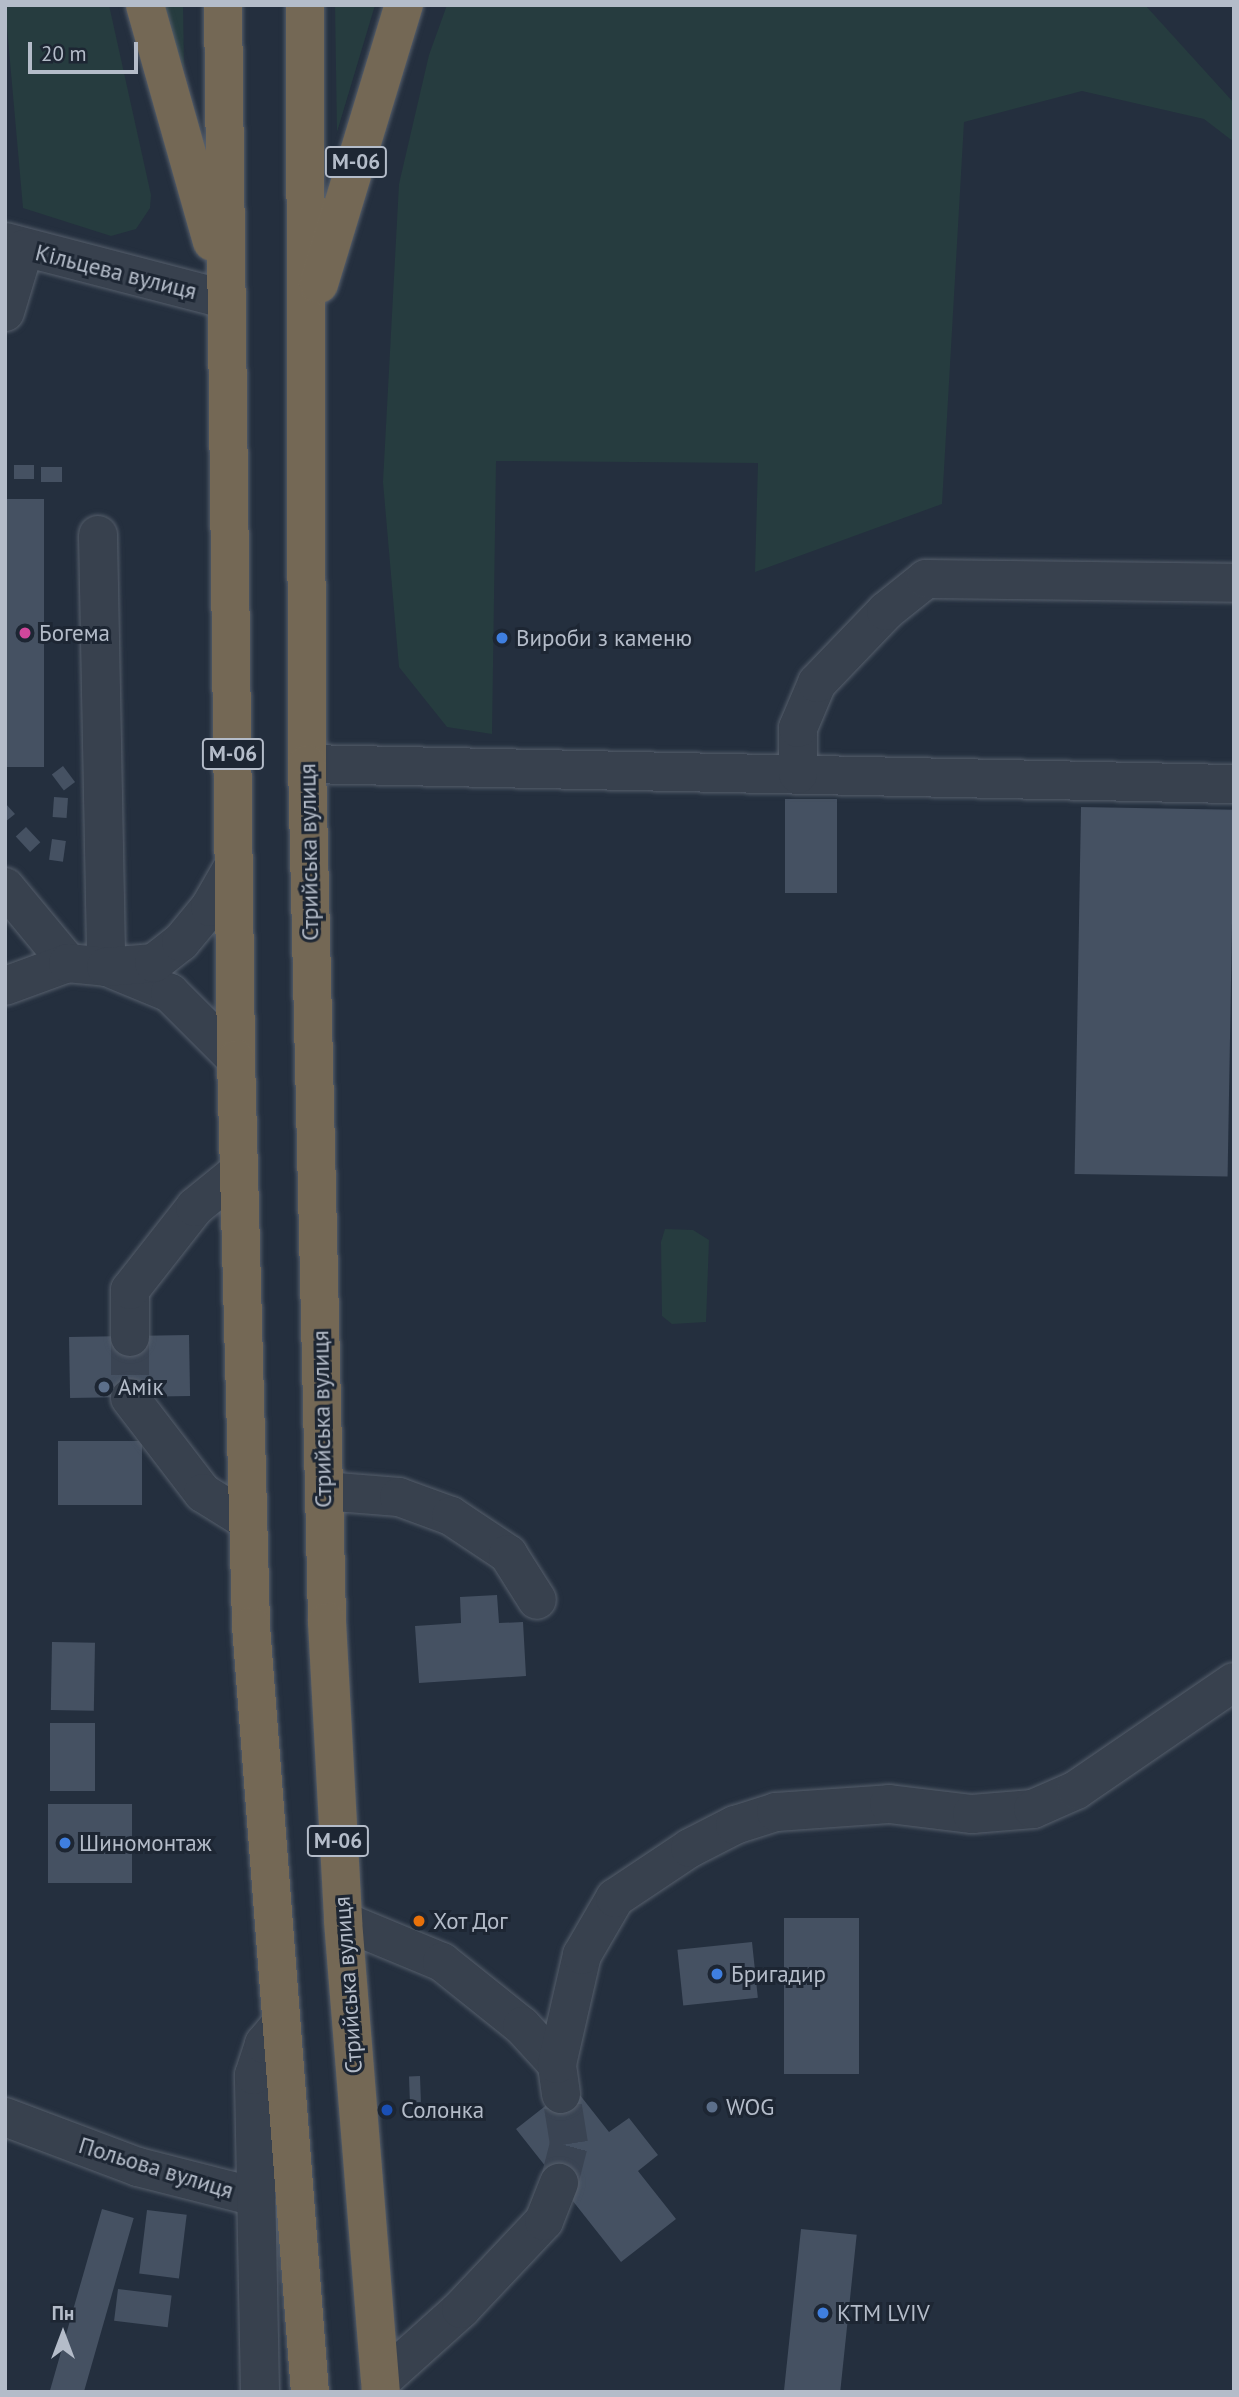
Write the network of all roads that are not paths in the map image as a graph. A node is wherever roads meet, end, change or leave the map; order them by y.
1 (145, 5) edge
2 (223, 5) edge
3 (306, 5) edge
4 (404, 5) edge
5 (14, 245) edge
6 (227, 300) junction
7 (5, 312) edge
8 (309, 320) junction
9 (98, 535) dead end
10 (1234, 583) edge
11 (307, 764) junction
12 (798, 774) junction
13 (1234, 784) edge
14 (234, 865) junction
15 (5, 887) edge
16 (68, 964) junction
17 (106, 967) junction
18 (5, 986) edge
19 (236, 1059) junction
20 (239, 1172) junction
21 (130, 1337) tunnel mouth
22 (130, 1398) tunnel mouth
23 (324, 1491) junction
24 (248, 1521) junction
25 (537, 1601) dead end
26 (1234, 1682) edge
27 (342, 1921) junction
28 (281, 2024) junction
29 (5, 2117) edge
30 (559, 2183) tunnel mouth
31 (256, 2197) junction
32 (381, 2387) edge
33 (260, 2392) edge
34 (310, 2392) edge

1 - 6 highway
2 - 6 highway, М-06
3 - 8 highway
4 - 8 highway, М-06
5 - 6 street, Кільцева вулиця
5 - 7 street
6 - 14 highway, М-06
8 - 11 highway, Стрийська вулиця / М-06
9 - 17 street
10 - 12 street
11 - 12 street
11 - 23 highway, Стрийська вулиця / М-06
12 - 13 street
14 - 17 street
14 - 19 highway, М-06
15 - 16 street
16 - 17 street
16 - 18 street
17 - 19 street
19 - 20 highway, М-06
20 - 21 street
20 - 24 highway, М-06
22 - 24 street
23 - 25 street
23 - 27 highway, Стрийська вулиця / М-06
24 - 28 highway, М-06
26 - 27 street
27 - 32 highway, Стрийська вулиця / М-06
28 - 31 street, Польова вулиця
28 - 34 highway, М-06
29 - 31 street, Польова вулиця
30 - 32 street
31 - 33 street

